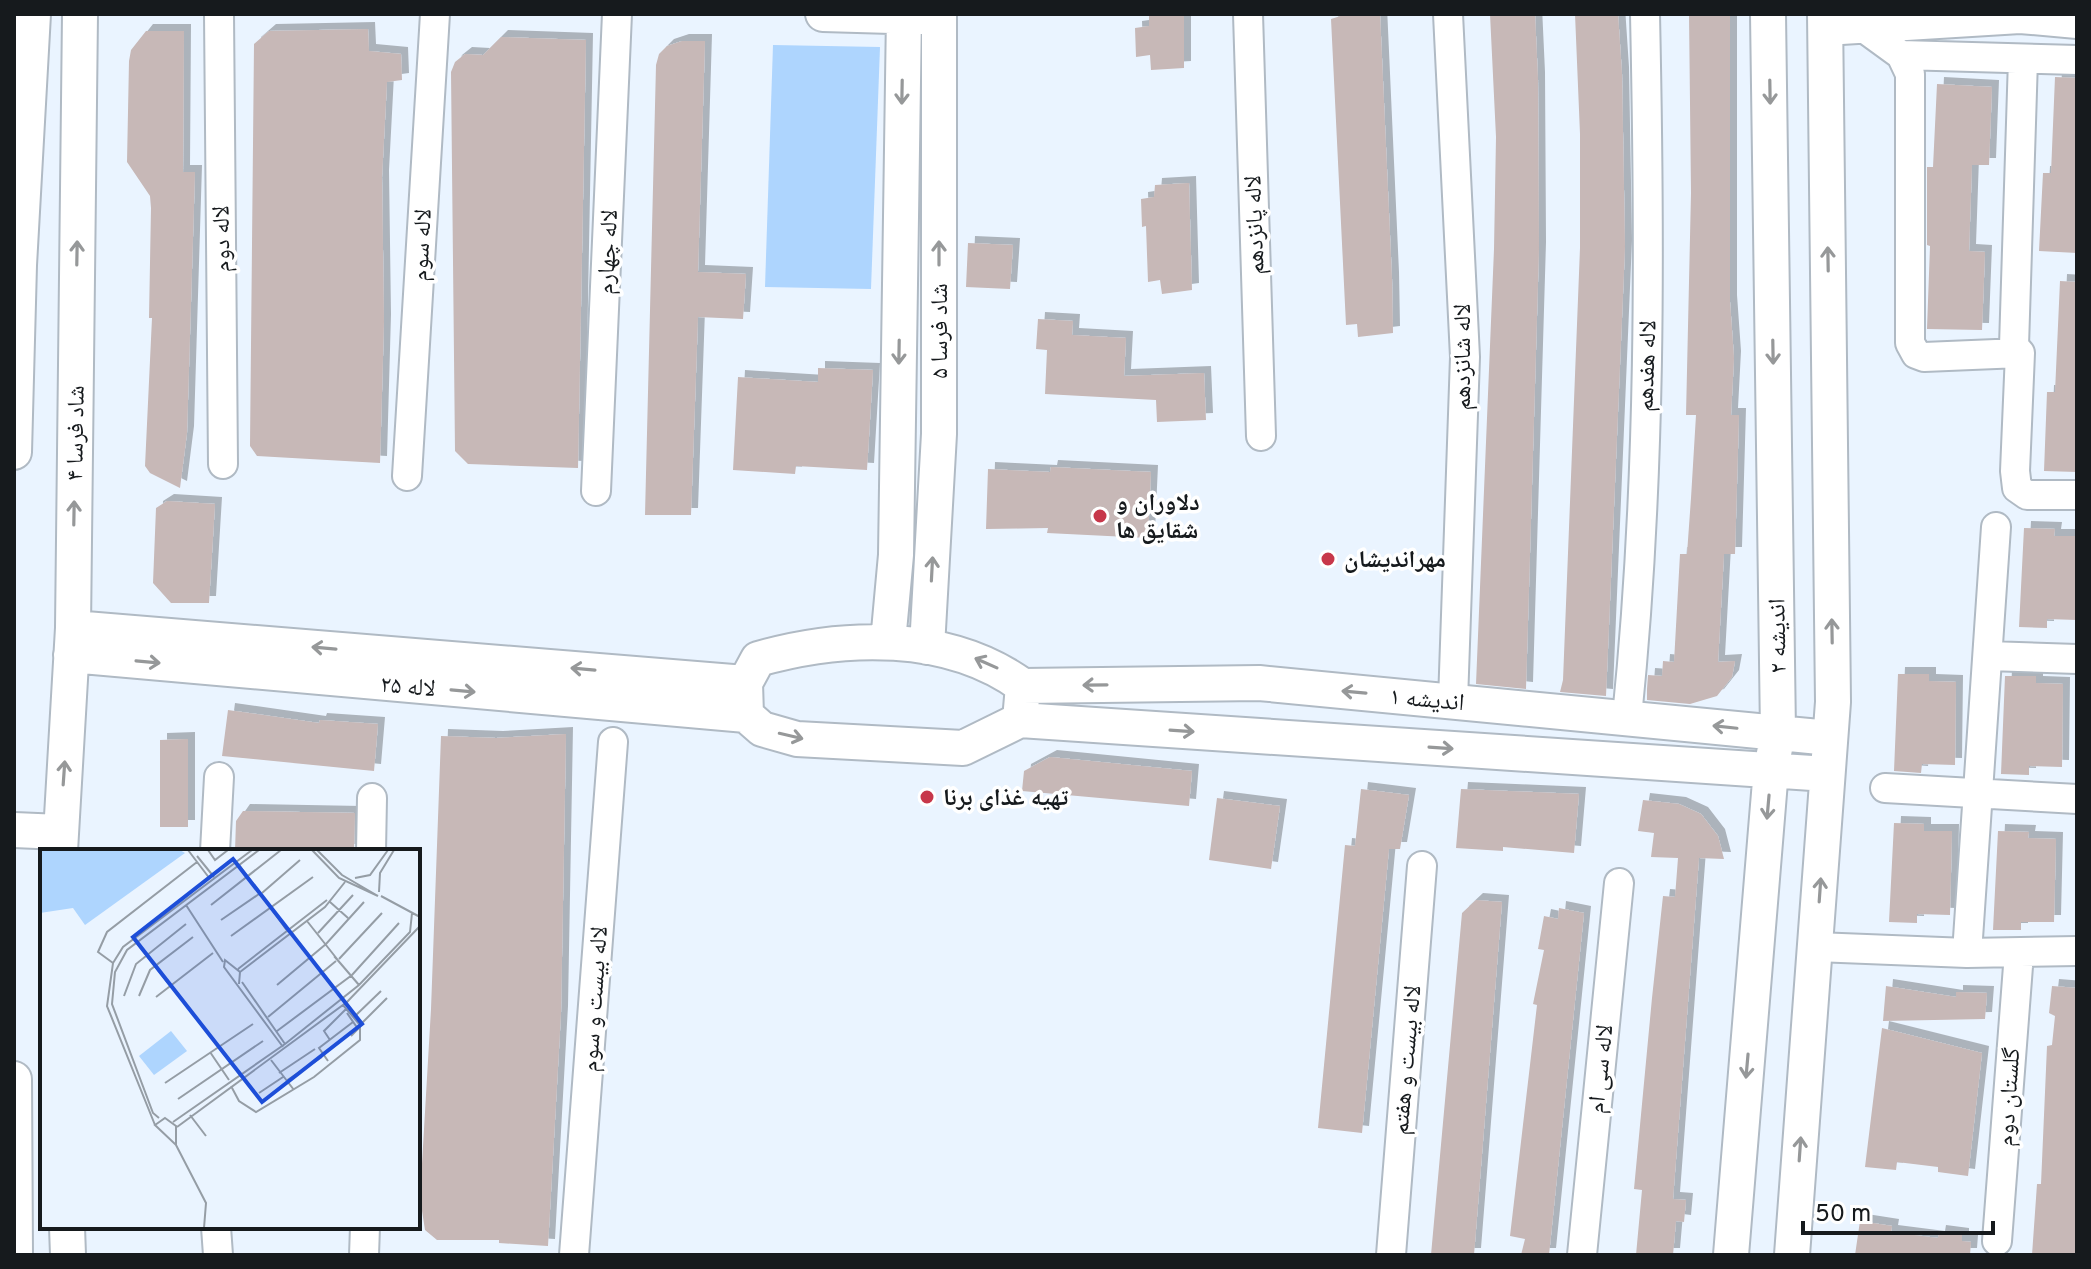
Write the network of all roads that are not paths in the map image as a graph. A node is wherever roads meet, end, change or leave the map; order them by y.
1 (33, 14) edge
2 (80, 14) edge
3 (219, 14) edge
4 (435, 14) edge
5 (617, 14) edge
6 (823, 14) edge
7 (1248, 14) edge
8 (1448, 14) edge
9 (1645, 14) edge
10 (1768, 14) edge
11 (904, 16) edge
12 (939, 16) edge
13 (1984, 18) edge
14 (1825, 22) edge
15 (2077, 24) edge
16 (1868, 31) junction
17 (1901, 55) junction
18 (2023, 59) junction
19 (2077, 60) edge
20 (16, 265) edge
21 (16, 308) edge
22 (2020, 353) junction
23 (1261, 436) dead end
24 (14, 452) edge
25 (223, 464) dead end
26 (407, 476) dead end
27 (596, 491) dead end
28 (2077, 495) edge
29 (1996, 527) dead end
30 (72, 642) junction
31 (888, 642) junction
32 (927, 647) junction
33 (1988, 656) junction
34 (2077, 659) edge
35 (647, 674) junction
36 (1023, 686) junction
37 (745, 699) junction
38 (1453, 701) junction
39 (644, 708) junction
40 (1627, 717) junction
41 (1020, 720) junction
42 (1778, 733) junction
43 (1830, 738) junction
44 (613, 742) dead end
45 (1771, 769) junction
46 (1827, 774) junction
47 (219, 777) dead end
48 (1885, 788) dead end
49 (1977, 794) junction
50 (372, 798) dead end
51 (2077, 799) edge
52 (14, 830) edge
53 (60, 841) edge
54 (215, 849) edge
55 (371, 849) edge
56 (1422, 866) dead end
57 (1619, 883) dead end
58 (1816, 947) junction
59 (2077, 950) edge
60 (1967, 953) junction
61 (2019, 953) junction
62 (14, 1079) edge
63 (67, 1229) edge
64 (216, 1229) edge
65 (365, 1229) edge
66 (1997, 1241) dead end
67 (15, 1255) edge
68 (68, 1255) edge
69 (218, 1255) edge
70 (364, 1255) edge
71 (574, 1255) edge
72 (1391, 1255) edge
73 (1582, 1255) edge
74 (1731, 1255) edge
75 (1792, 1255) edge

1 - 20 street
30 -> 2 street, شاد فرسا ۴
3 - 25 street, لاله دوم
4 - 26 street, لاله سوم
5 - 27 street, لاله چهارم
6 - 11 street
7 - 23 street, لاله پانزدهم
8 - 38 street, لاله شانزدهم
9 - 40 street, لاله هفدهم
10 -> 42 street, اندیشه ۲
11 - 12 street
11 -> 31 street, شاد فرسا ۵
32 -> 12 street, شاد فرسا ۵
13 - 15 street
13 - 16 street
14 - 16 street
43 -> 14 street
16 - 17 street
17 - 18 street
17 - 22 street
18 - 19 street
18 - 22 street
20 - 21 street
21 - 24 street
22 - 28 street
29 - 33 street
35 -> 30 street, لاله ۲۵
30 -> 39 street, لاله ۲۵
53 -> 30 street, شاد فرسا ۴
31 - 32 street
31 - 37 street
36 -> 32 street
33 - 34 street
33 - 49 street
35 - 37 street, لاله ۲۵
35 - 39 street
38 -> 36 street, اندیشه ۱
36 - 41 street
37 - 39 street, لاله ۲۵
37 -> 41 street, اندیشه ۱
38 - 40 street, اندیشه ۱
42 -> 40 street, اندیشه ۱
41 -> 45 street, اندیشه ۱
42 - 43 street, اندیشه ۱
42 - 45 street, اندیشه ۲
43 - 46 street
44 - 71 street, لاله بیست و سوم
45 - 46 street, اندیشه ۱
45 -> 74 street, اندیشه ۲
58 -> 46 street
47 - 54 street
48 - 49 street
49 - 51 street
49 - 60 street
50 - 55 street
52 - 53 street
56 - 72 street, لاله بیست و هفتم
57 - 73 street, لاله سی ام
58 - 60 street
75 -> 58 street
59 - 61 street
60 - 61 street
61 - 66 street, گلستان دوم
62 - 67 street
63 - 68 street
64 - 69 street
65 - 70 street

